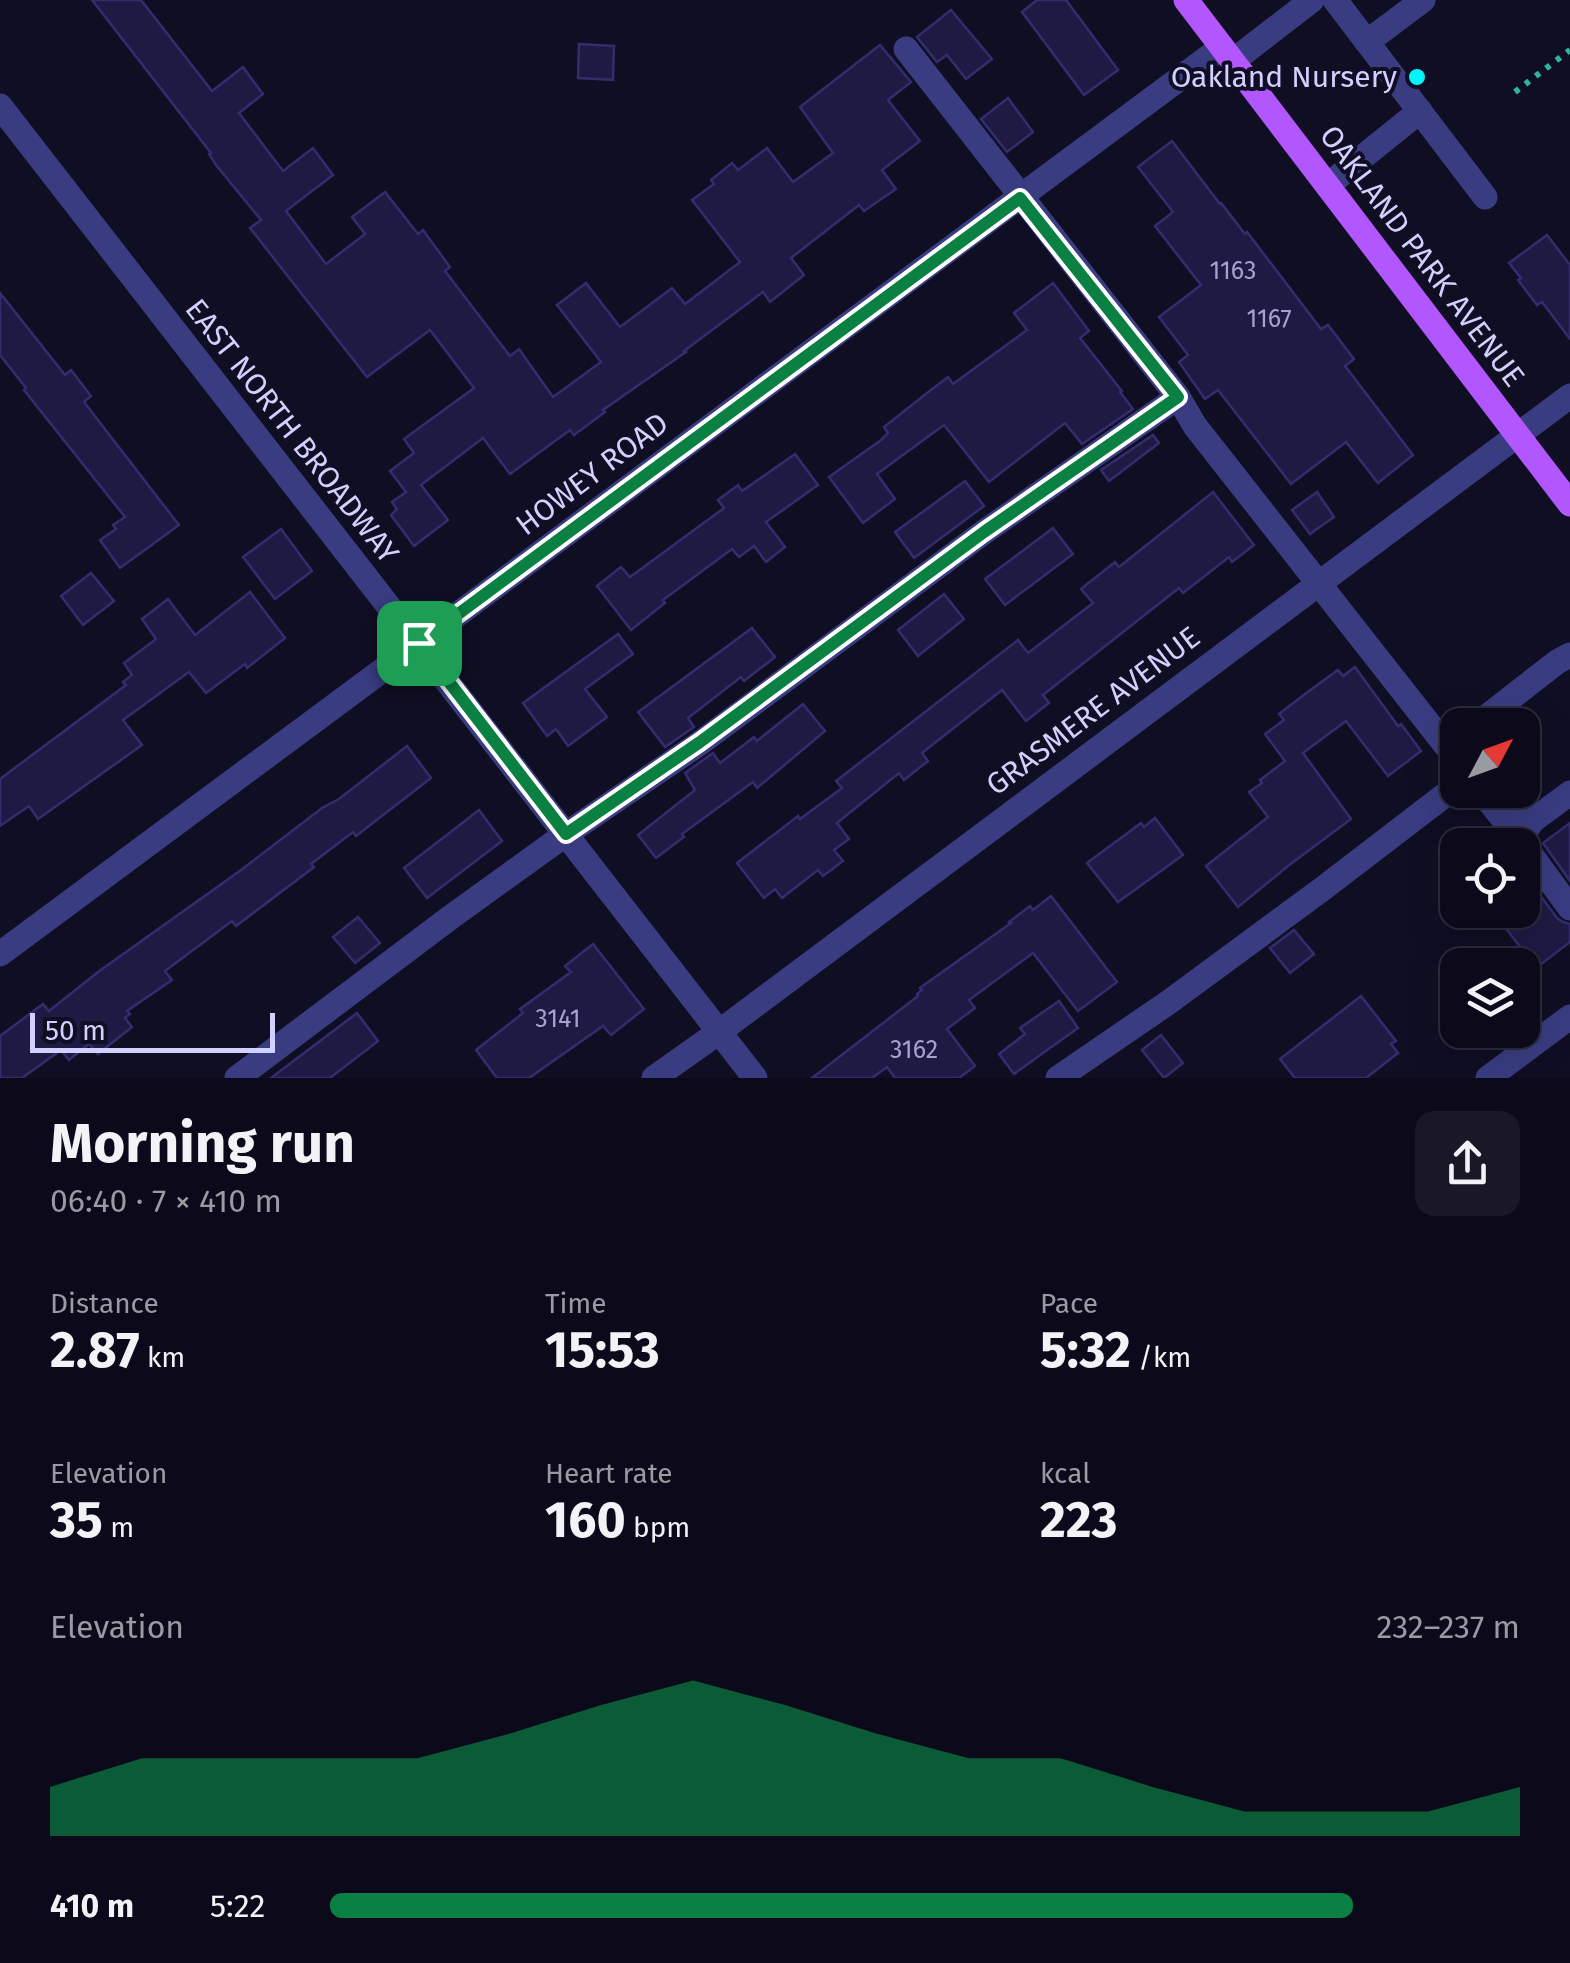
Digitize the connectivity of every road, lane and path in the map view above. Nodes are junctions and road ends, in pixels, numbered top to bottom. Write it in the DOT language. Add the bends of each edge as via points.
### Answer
graph roads {
  1 [pos="1186,0"];
  2 [pos="1312,0"];
  3 [pos="1335,0"];
  4 [pos="1422,0"];
  5 [pos="1368,42"];
  6 [pos="906,49"];
  7 [pos="1570,50"];
  8 [pos="1228,54"];
  9 [pos="1514,92"];
  10 [pos="0,106"];
  11 [pos="1420,112"];
  12 [pos="1328,185"];
  13 [pos="1484,197"];
  14 [pos="1020,198"];
  15 [pos="1570,396"];
  16 [pos="1178,397"];
  17 [pos="1517,435"];
  18 [pos="1570,504"];
  19 [pos="1317,584"];
  20 [pos="419,643"];
  21 [pos="1570,655"];
  22 [pos="1498,708"];
  23 [pos="1440,739"];
  24 [pos="1570,794"];
  25 [pos="1440,798"];
  26 [pos="1501,808"];
  27 [pos="1524,828"];
  28 [pos="1528,828"];
  29 [pos="566,834"];
  30 [pos="1540,855"];
  31 [pos="1570,908"];
  32 [pos="0,954"];
  33 [pos="1570,1017"];
  34 [pos="718,1032"];
  35 [pos="237,1078"];
  36 [pos="654,1078"];
  37 [pos="754,1078"];
  38 [pos="1058,1078"];
  39 [pos="1488,1078"];
  1 -- 8 [label="main road, OAKLAND PARK AVENUE"];
  2 -- 8 [label="street, HOWEY ROAD"];
  3 -- 5 [label="street"];
  4 -- 5 [label="street"];
  5 -- 11 [label="street"];
  6 -- 14 [label="street"];
  7 -- 9 [label="path"];
  8 -- 12 [label="main road, OAKLAND PARK AVENUE"];
  8 -- 14 [label="street, HOWEY ROAD"];
  10 -- 20 [label="street, EAST NORTH BROADWAY"];
  11 -- 12 [label="street"];
  11 -- 13 [label="street"];
  12 -- 17 [label="main road, OAKLAND PARK AVENUE"];
  14 -- 16 [label="street"];
  14 -- 20 [label="street, HOWEY ROAD"];
  15 -- 17 [label="street, GRASMERE AVENUE"];
  16 -- 19 [label="street"];
  16 -- 29 [label="street"];
  17 -- 18 [label="main road, OAKLAND PARK AVENUE"];
  17 -- 19 [label="street, GRASMERE AVENUE"];
  19 -- 23 [label="street"];
  19 -- 34 [label="street, GRASMERE AVENUE"];
  20 -- 29 [label="street, EAST NORTH BROADWAY"];
  20 -- 32 [label="street, HOWEY ROAD"];
  21 -- 22 [label="street"];
  24 -- 28 [label="street"];
  25 -- 38 [label="street"];
  26 -- 27 [label="street"];
  29 -- 34 [label="street, EAST NORTH BROADWAY"];
  29 -- 35 [label="street"];
  30 -- 31 [label="street"];
  33 -- 39 [label="street"];
  34 -- 36 [label="street, GRASMERE AVENUE"];
  34 -- 37 [label="street, EAST NORTH BROADWAY"];
}
